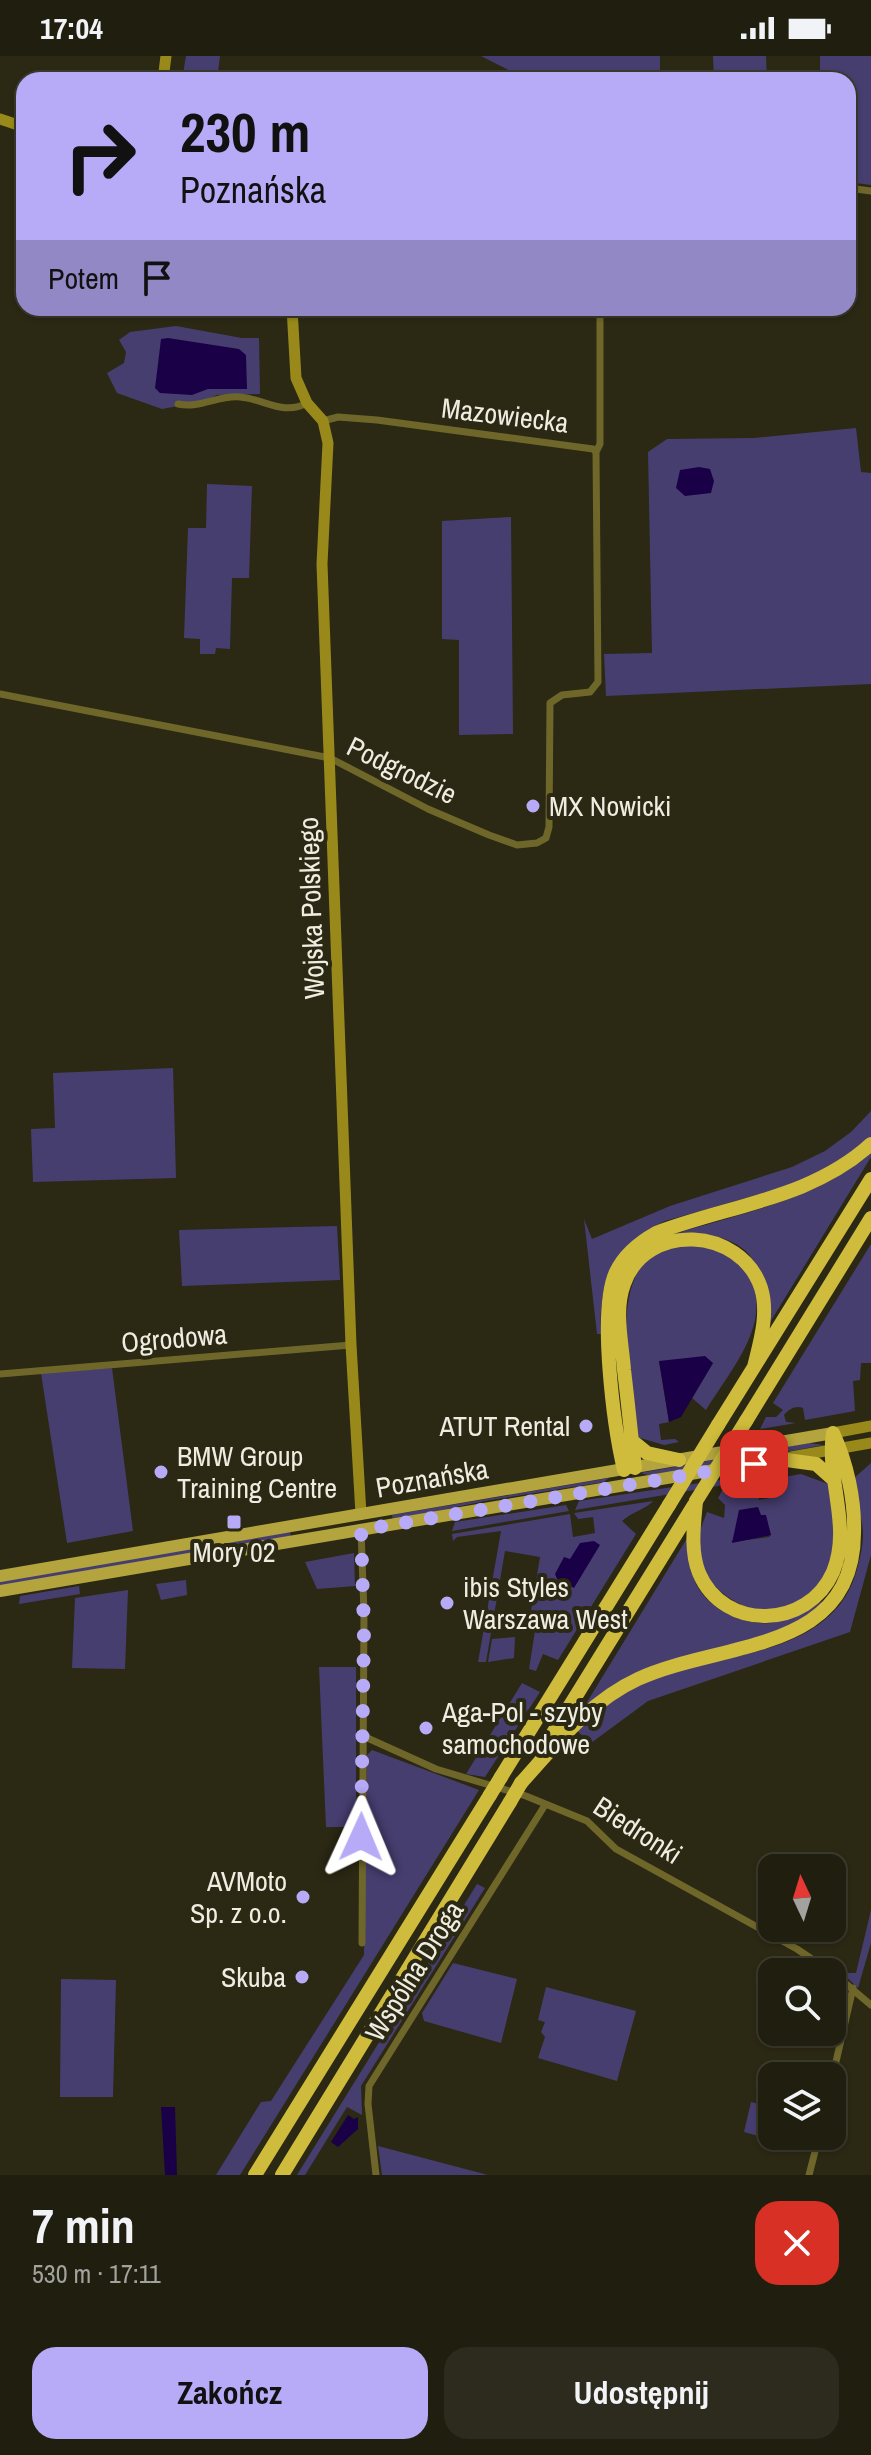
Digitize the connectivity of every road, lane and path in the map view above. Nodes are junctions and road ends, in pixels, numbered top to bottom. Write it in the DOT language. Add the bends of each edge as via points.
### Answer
graph roads {
  1 [pos="292,316"];
  2 [pos="600,316"];
  3 [pos="307,403"];
  4 [pos="178,404"];
  5 [pos="323,421"];
  6 [pos="596,452"];
  7 [pos="598,682"];
  8 [pos="0,694"];
  9 [pos="330,758"];
  10 [pos="871,1144"];
  11 [pos="871,1179"];
  12 [pos="871,1218"];
  13 [pos="351,1345"];
  14 [pos="754,1367"];
  15 [pos="0,1374"];
  16 [pos="871,1426"];
  17 [pos="833,1433"];
  18 [pos="631,1440"];
  19 [pos="871,1443"];
  20 [pos="836,1450"];
  21 [pos="779,1459"];
  22 [pos="679,1460"];
  23 [pos="629,1469"];
  24 [pos="834,1480"];
  25 [pos="632,1485"];
  26 [pos="696,1501"];
  27 [pos="361,1514"];
  28 [pos="361,1530"];
  29 [pos="0,1576"];
  30 [pos="0,1591"];
  31 [pos="363,1736"];
  32 [pos="521,1783"];
  33 [pos="545,1805"];
  34 [pos="362,1943"];
  35 [pos="809,1958"];
  36 [pos="846,1983"];
  37 [pos="853,1988"];
  38 [pos="871,2005"];
  39 [pos="836,2062"];
  40 [pos="815,2150"];
  41 [pos="255,2175"];
  42 [pos="282,2175"];
  43 [pos="376,2175"];
  44 [pos="809,2175"];
  1 -- 3 [label="street" via="296,378"];
  2 -- 6 [label="street"];
  3 -- 4 [label="street" via="283,408 241,397"];
  3 -- 5 [label="street"];
  5 -- 6 [label="street, Mazowiecka" via="377,420"];
  5 -- 9 [label="street, Wojska Polskiego" via="328,443 322,564"];
  6 -- 7 [label="street, Mazowiecka"];
  7 -- 9 [label="street, Podgrodzie" via="590,692 562,695 550,703 549,827 546,838 537,843 517,845 489,835"];
  8 -- 9 [label="street, Podgrodzie"];
  9 -- 13 [label="street, Wojska Polskiego"];
  10 -- 23 [label="highway" via="808,1185 656,1233 622,1262 611,1288 608,1329 618,1442"];
  11 -- 14 [label="highway"];
  12 -- 26 [label="highway, bridge"];
  13 -- 15 [label="street, Ogrodowa"];
  13 -- 27 [label="street, Wojska Polskiego"];
  14 -- 18 [label="highway" via="765,1309 756,1275 746,1262 720,1244 697,1239 652,1248 633,1268 620,1304"];
  14 -- 41 [label="highway, bridge"];
  16 -- 17 [label="street, Poznańska"];
  17 -- 20 [label="highway"];
  17 -- 22 [label="main road, Poznańska"];
  18 -- 22 [label="highway" via="647,1453"];
  18 -- 23 [label="highway"];
  19 -- 20 [label="street, Poznańska"];
  20 -- 21 [label="street, Poznańska"];
  20 -- 24 [label="highway"];
  20 -- 32 [label="highway" via="845,1462 854,1544 849,1571 832,1604 794,1632 662,1669 618,1690 573,1726"];
  21 -- 24 [label="highway" via="816,1464"];
  21 -- 25 [label="main road, Poznańska"];
  22 -- 23 [label="main road, Poznańska"];
  23 -- 25 [label="main road"];
  23 -- 27 [label="main road, Poznańska"];
  24 -- 26 [label="highway" via="841,1540 833,1572 811,1602 780,1616 741,1613 712,1594 695,1560"];
  25 -- 28 [label="main road, Poznańska"];
  26 -- 32 [label="highway"];
  27 -- 29 [label="main road, Poznańska"];
  28 -- 30 [label="main road, Poznańska"];
  28 -- 31 [label="street"];
  31 -- 33 [label="street, Biedronki" via="436,1769"];
  31 -- 34 [label="street"];
  32 -- 42 [label="highway, bridge"];
  33 -- 35 [label="street, Biedronki" via="587,1821 616,1849"];
  33 -- 43 [label="street, Wspólna Droga" via="369,2086"];
  36 -- 37 [label="street, Biedronki"];
  37 -- 38 [label="street, Biedronki"];
  37 -- 39 [label="street"];
  40 -- 44 [label="street"];
}
